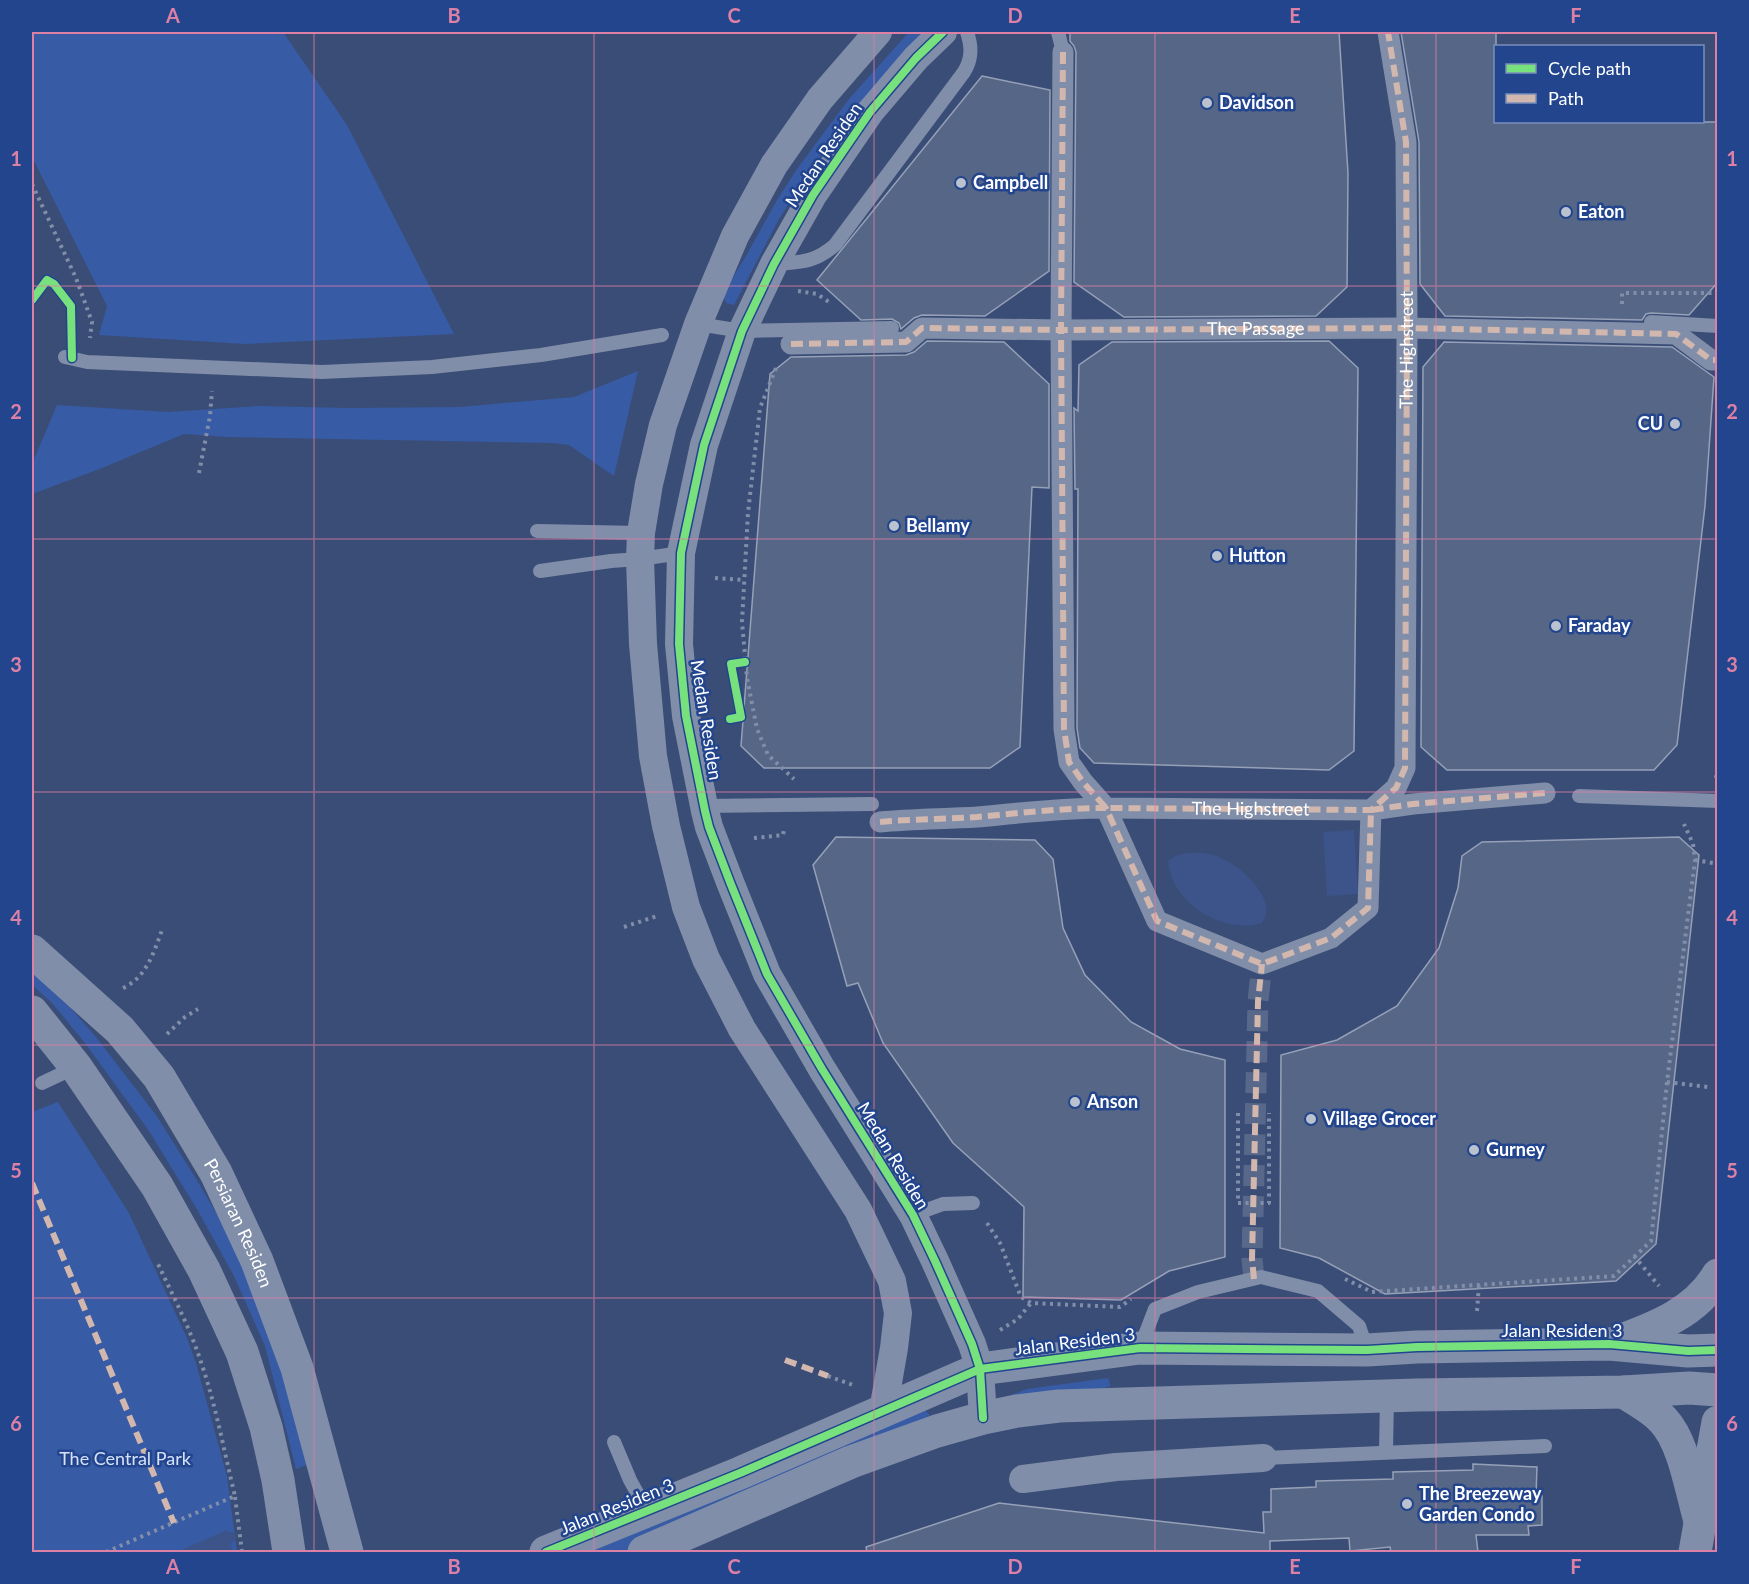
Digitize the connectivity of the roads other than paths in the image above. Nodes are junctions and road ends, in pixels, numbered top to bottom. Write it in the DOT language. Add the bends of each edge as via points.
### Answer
graph roads {
  1 [pos="878,32"];
  2 [pos="943,32"];
  3 [pos="967,32"];
  4 [pos="1388,32"];
  5 [pos="1060,42"];
  6 [pos="774,264"];
  7 [pos="1651,322"];
  8 [pos="698,324"];
  9 [pos="1718,326"];
  10 [pos="892,328"];
  11 [pos="1407,328"];
  12 [pos="1061,330"];
  13 [pos="742,331"];
  14 [pos="662,335"];
  15 [pos="791,344"];
  16 [pos="65,357"];
  17 [pos="1718,360"];
  18 [pos="537,531"];
  19 [pos="641,546"];
  20 [pos="681,553"];
  21 [pos="540,571"];
  22 [pos="1545,794"];
  23 [pos="1579,796"];
  24 [pos="1718,801"];
  25 [pos="705,806"];
  26 [pos="1106,808"];
  27 [pos="1371,810"];
  28 [pos="876,813"];
  29 [pos="32,951"];
  30 [pos="32,1012"];
  31 [pos="76,1067"];
  32 [pos="42,1083"];
  33 [pos="973,1203"];
  34 [pos="913,1215"];
  35 [pos="1718,1275"];
  36 [pos="1609,1344"];
  37 [pos="1140,1348"];
  38 [pos="1367,1350"];
  39 [pos="1718,1350"];
  40 [pos="980,1369"];
  41 [pos="1718,1390"];
  42 [pos="1624,1392"];
  43 [pos="1387,1396"];
  44 [pos="883,1411"];
  45 [pos="983,1418"];
  46 [pos="1718,1422"];
  47 [pos="614,1443"];
  48 [pos="1545,1446"];
  49 [pos="1386,1452"];
  50 [pos="1263,1458"];
  51 [pos="1023,1479"];
  52 [pos="648,1512"];
  53 [pos="1700,1521"];
  54 [pos="289,1552"];
  55 [pos="347,1552"];
  56 [pos="546,1552"];
  57 [pos="644,1552"];
  58 [pos="1695,1552"];
  1 -- 8 [label="street, Medan Residen" via="820,99 774,165 735,236"];
  2 -- 6 [label="street, Medan Residen" via="870,112 813,195"];
  3 -- 6 [label="lane" via="970,61 964,72 835,245 821,256 805,261"];
  4 -- 11 [label="street, The Highstreet" via="1406,142"];
  5 -- 12 [label="street"];
  6 -- 13 [label="street, Medan Residen"];
  7 -- 9 [label="lane"];
  8 -- 13 [label="lane"];
  8 -- 19 [label="street, Medan Residen" via="663,425 649,484"];
  10 -- 13 [label="lane"];
  11 -- 12 [label="street, The Passage"];
  11 -- 17 [label="street, The Passage" via="1676,334 1711,360"];
  11 -- 27 [label="street, The Highstreet" via="1405,768 1396,788"];
  12 -- 15 [label="street, The Passage" via="922,328 906,342"];
  12 -- 26 [label="street" via="1064,729 1069,762"];
  13 -- 20 [label="street, Medan Residen" via="704,445"];
  14 -- 16 [label="lane" via="542,355 432,367 322,372 87,362"];
  18 -- 19 [label="lane"];
  19 -- 20 [label="lane"];
  19 -- 21 [label="lane" via="611,561"];
  19 -- 44 [label="street, Medan Residen" via="643,644 653,756 686,907 706,960 742,1029 858,1209 892,1281 898,1313"];
  20 -- 25 [label="street, Medan Residen" via="679,644 686,716"];
  22 -- 27 [label="street"];
  23 -- 24 [label="lane"];
  25 -- 28 [label="lane"];
  25 -- 34 [label="street, Medan Residen" via="729,882 767,974"];
  26 -- 27 [label="street, The Highstreet"];
  26 -- 27 [label="street" via="1157,921 1262,964 1331,938 1368,908"];
  26 -- 28 [label="street, The Highstreet" via="933,818"];
  29 -- 55 [label="street, Persiaran Residen" via="120,1030 159,1077 216,1173 257,1261 297,1368"];
  30 -- 31 [label="street"];
  31 -- 32 [label="lane"];
  31 -- 54 [label="street" via="158,1186 204,1270 242,1352 266,1427"];
  33 -- 34 [label="lane" via="943,1204"];
  34 -- 40 [label="street, Medan Residen"];
  35 -- 36 [label="street" via="1692,1305 1669,1321"];
  36 -- 38 [label="street, Jalan Residen 3"];
  36 -- 39 [label="street, Jalan Residen 3"];
  37 -- 38 [label="street, Jalan Residen 3"];
  37 -- 38 [label="lane" via="1155,1310 1198,1292 1261,1277 1318,1291 1359,1326"];
  37 -- 40 [label="street, Jalan Residen 3"];
  40 -- 44 [label="street, Jalan Residen 3"];
  40 -- 45 [label="street, Medan Residen"];
  41 -- 42 [label="street"];
  42 -- 43 [label="street"];
  42 -- 53 [label="street" via="1656,1414 1678,1441"];
  43 -- 45 [label="street" via="1059,1406"];
  43 -- 49 [label="lane"];
  44 -- 52 [label="street, Jalan Residen 3"];
  45 -- 57 [label="street" via="851,1462"];
  46 -- 53 [label="street"];
  47 -- 52 [label="lane"];
  48 -- 49 [label="lane"];
  49 -- 50 [label="lane"];
  50 -- 51 [label="street" via="1116,1467"];
  52 -- 56 [label="street, Jalan Residen 3"];
  53 -- 58 [label="street"];
}
